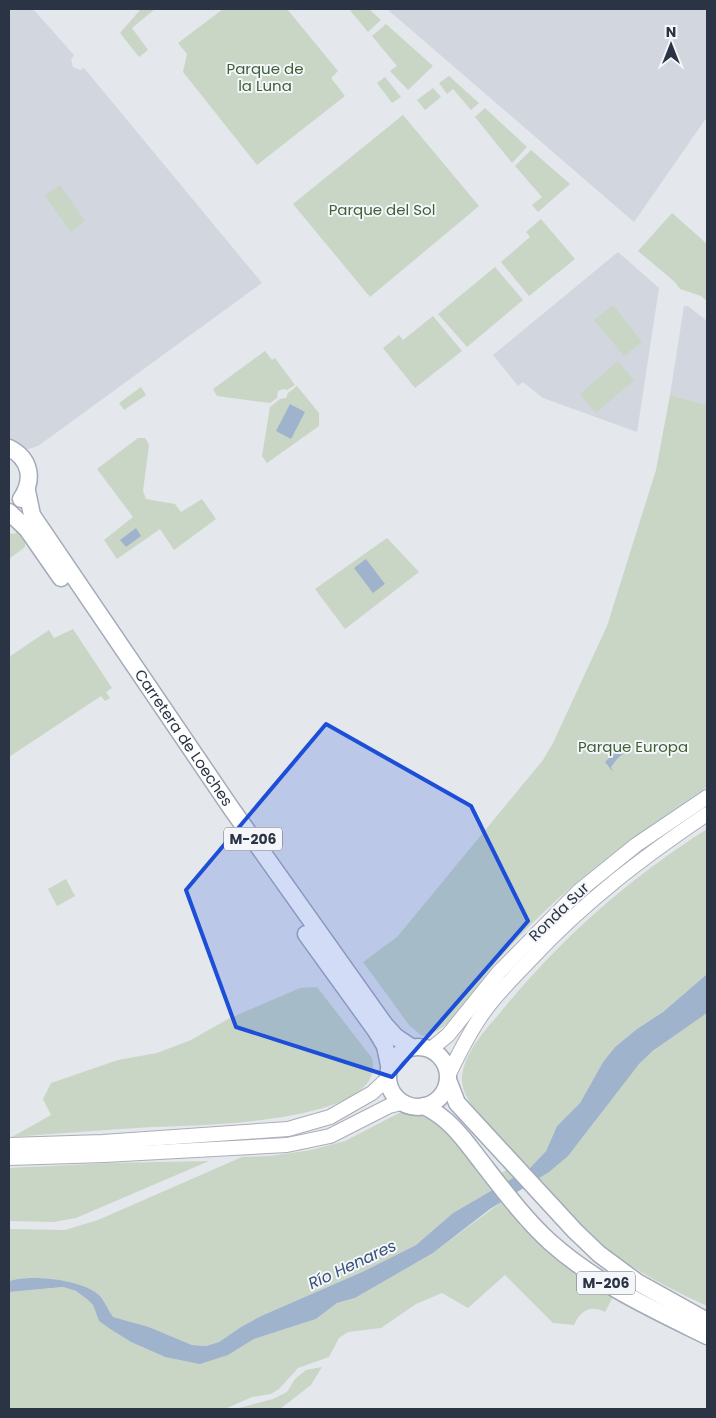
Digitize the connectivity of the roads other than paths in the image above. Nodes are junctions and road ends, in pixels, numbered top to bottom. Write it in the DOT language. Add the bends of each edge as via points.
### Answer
graph roads {
  1 [pos="9,448"];
  2 [pos="27,491"];
  3 [pos="9,507"];
  4 [pos="9,512"];
  5 [pos="707,797"];
  6 [pos="707,814"];
  7 [pos="411,1047"];
  8 [pos="430,1049"];
  9 [pos="388,1072"];
  10 [pos="448,1078"];
  11 [pos="402,1103"];
  12 [pos="424,1106"];
  13 [pos="9,1145"];
  14 [pos="9,1158"];
  15 [pos="636,1282"];
  16 [pos="707,1314"];
  17 [pos="707,1321"];
  18 [pos="707,1336"];
  1 -- 2 [label="main road, M-206" via="20,456 29,470"];
  2 -- 3 [label="main road" via="21,500"];
  2 -- 7 [label="main road, Carretera de Loeches / M-206" via="32,515 235,814 385,1024"];
  4 -- 9 [label="main road, Carretera de Loeches / M-206" via="27,529 231,827 376,1031 385,1046"];
  5 -- 8 [label="main road, Ronda Sur" via="636,845 579,891 499,972 448,1035"];
  6 -- 10 [label="main road, Ronda Sur" via="638,861 559,929 482,1014"];
  7 -- 8 [label="main road"];
  7 -- 9 [label="main road" via="398,1053"];
  8 -- 10 [label="main road, M-206" via="444,1062"];
  9 -- 11 [label="main road, M-206" via="392,1093"];
  9 -- 13 [label="main road" via="372,1093 330,1116 288,1129"];
  10 -- 12 [label="main road" via="437,1100"];
  10 -- 15 [label="main road, M-206" via="457,1103 496,1146 599,1254"];
  11 -- 12 [label="main road, M-206"];
  11 -- 14 [label="main road" via="389,1106 330,1136 287,1145"];
  12 -- 18 [label="main road, M-206" via="447,1120 461,1134 519,1209 550,1242 623,1295"];
  15 -- 16 [label="main road"];
  15 -- 17 [label="main road, M-206"];
}
